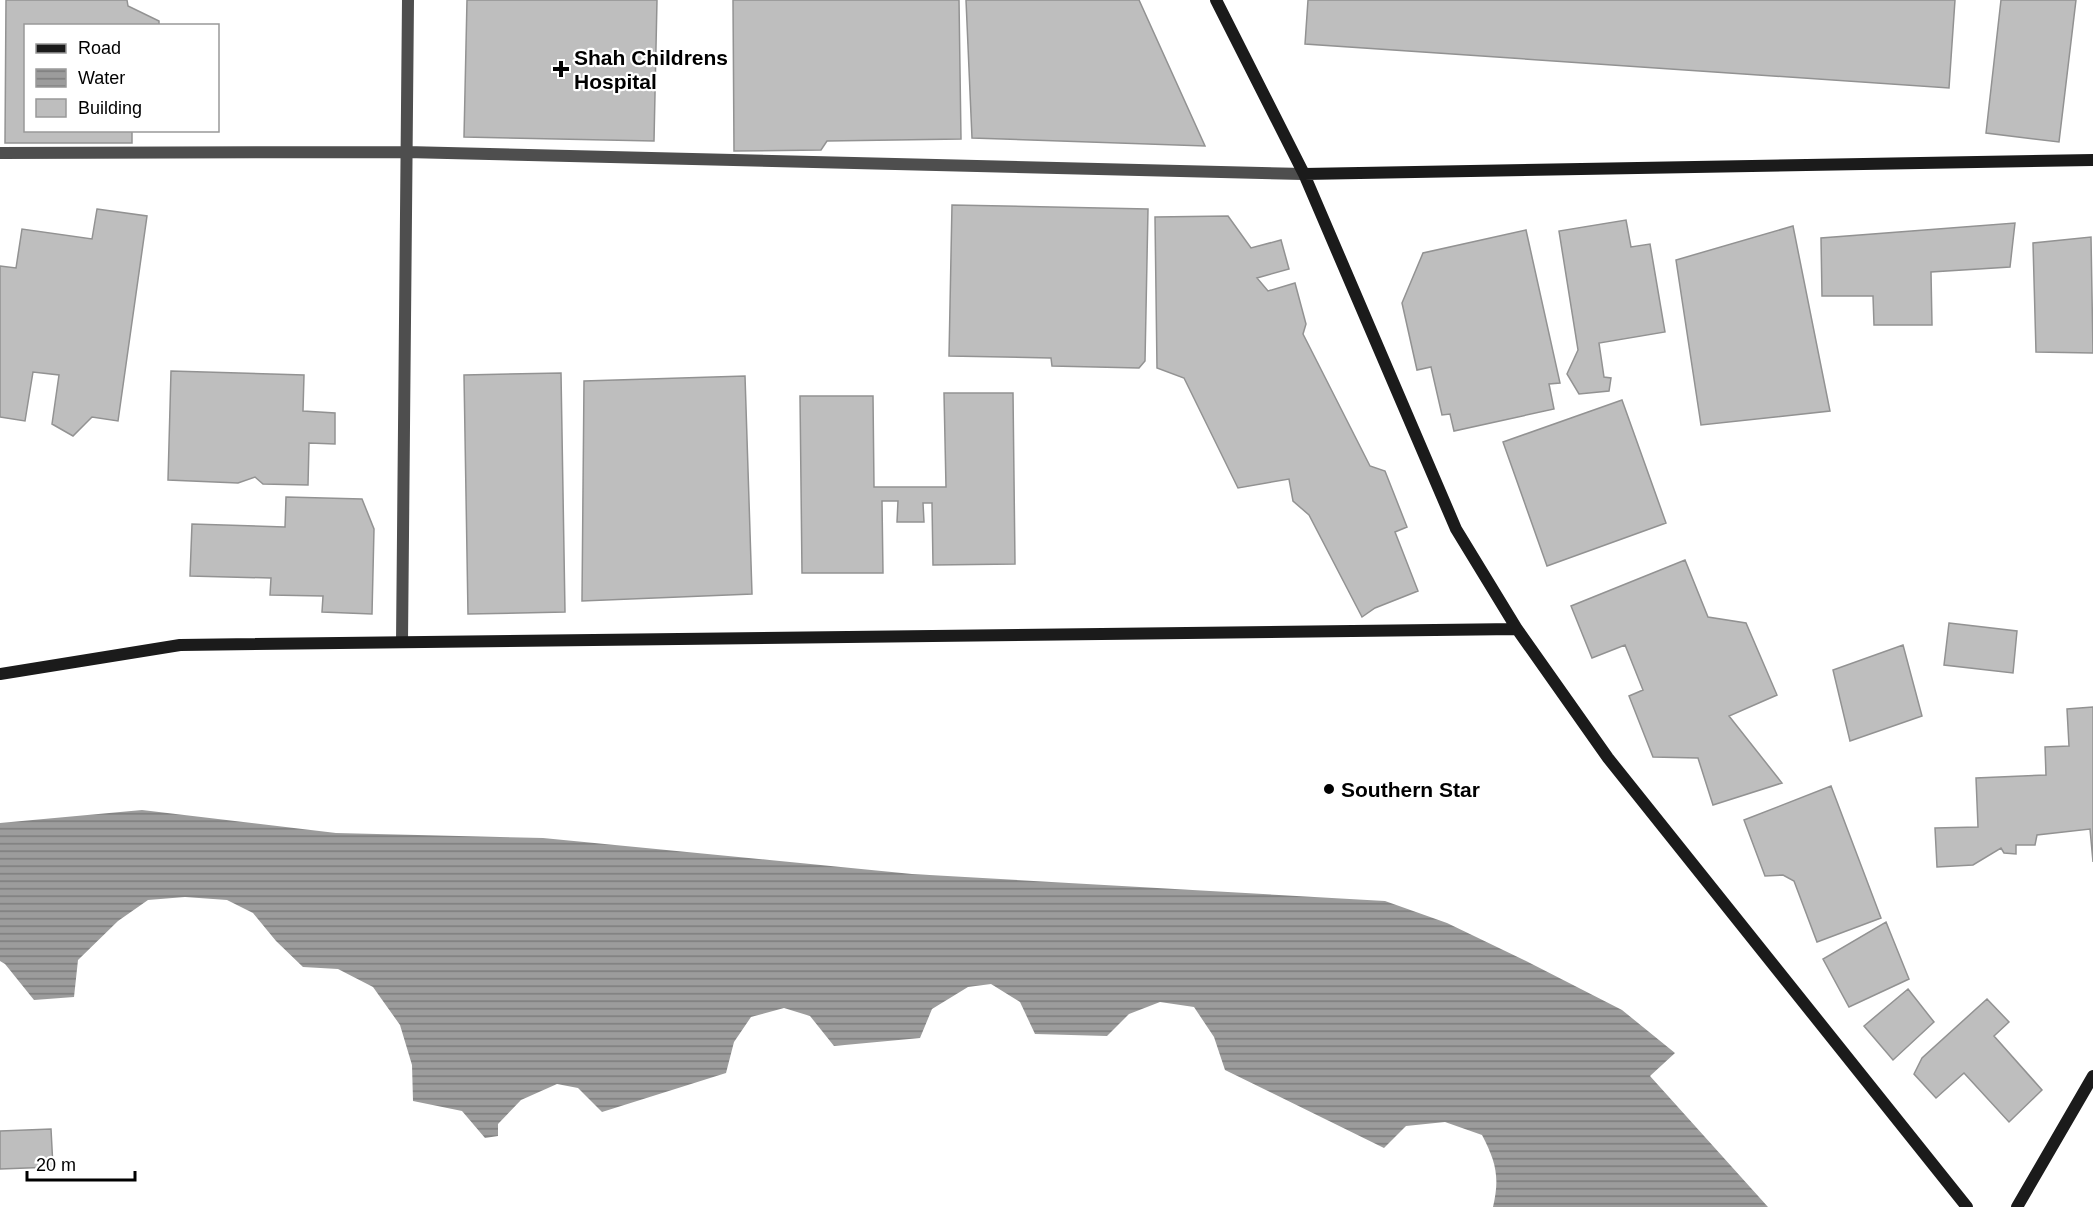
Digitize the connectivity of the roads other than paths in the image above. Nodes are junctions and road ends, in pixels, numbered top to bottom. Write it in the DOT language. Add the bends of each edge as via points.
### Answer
graph roads {
  1 [pos="408,0"];
  2 [pos="1216,0"];
  3 [pos="406,152"];
  4 [pos="0,153"];
  5 [pos="2093,160"];
  6 [pos="1304,174"];
  7 [pos="1517,629"];
  8 [pos="402,642"];
  9 [pos="0,674"];
  10 [pos="2093,1076"];
  11 [pos="1967,1207"];
  12 [pos="2017,1207"];
  1 -- 3 [label="street"];
  2 -- 6 [label="main road"];
  3 -- 4 [label="street"];
  3 -- 6 [label="street"];
  3 -- 8 [label="street"];
  5 -- 6 [label="main road"];
  6 -- 7 [label="main road" via="1456,529"];
  7 -- 8 [label="main road"];
  7 -- 11 [label="main road" via="1608,758"];
  8 -- 9 [label="main road" via="180,645"];
  10 -- 12 [label="main road"];
}
